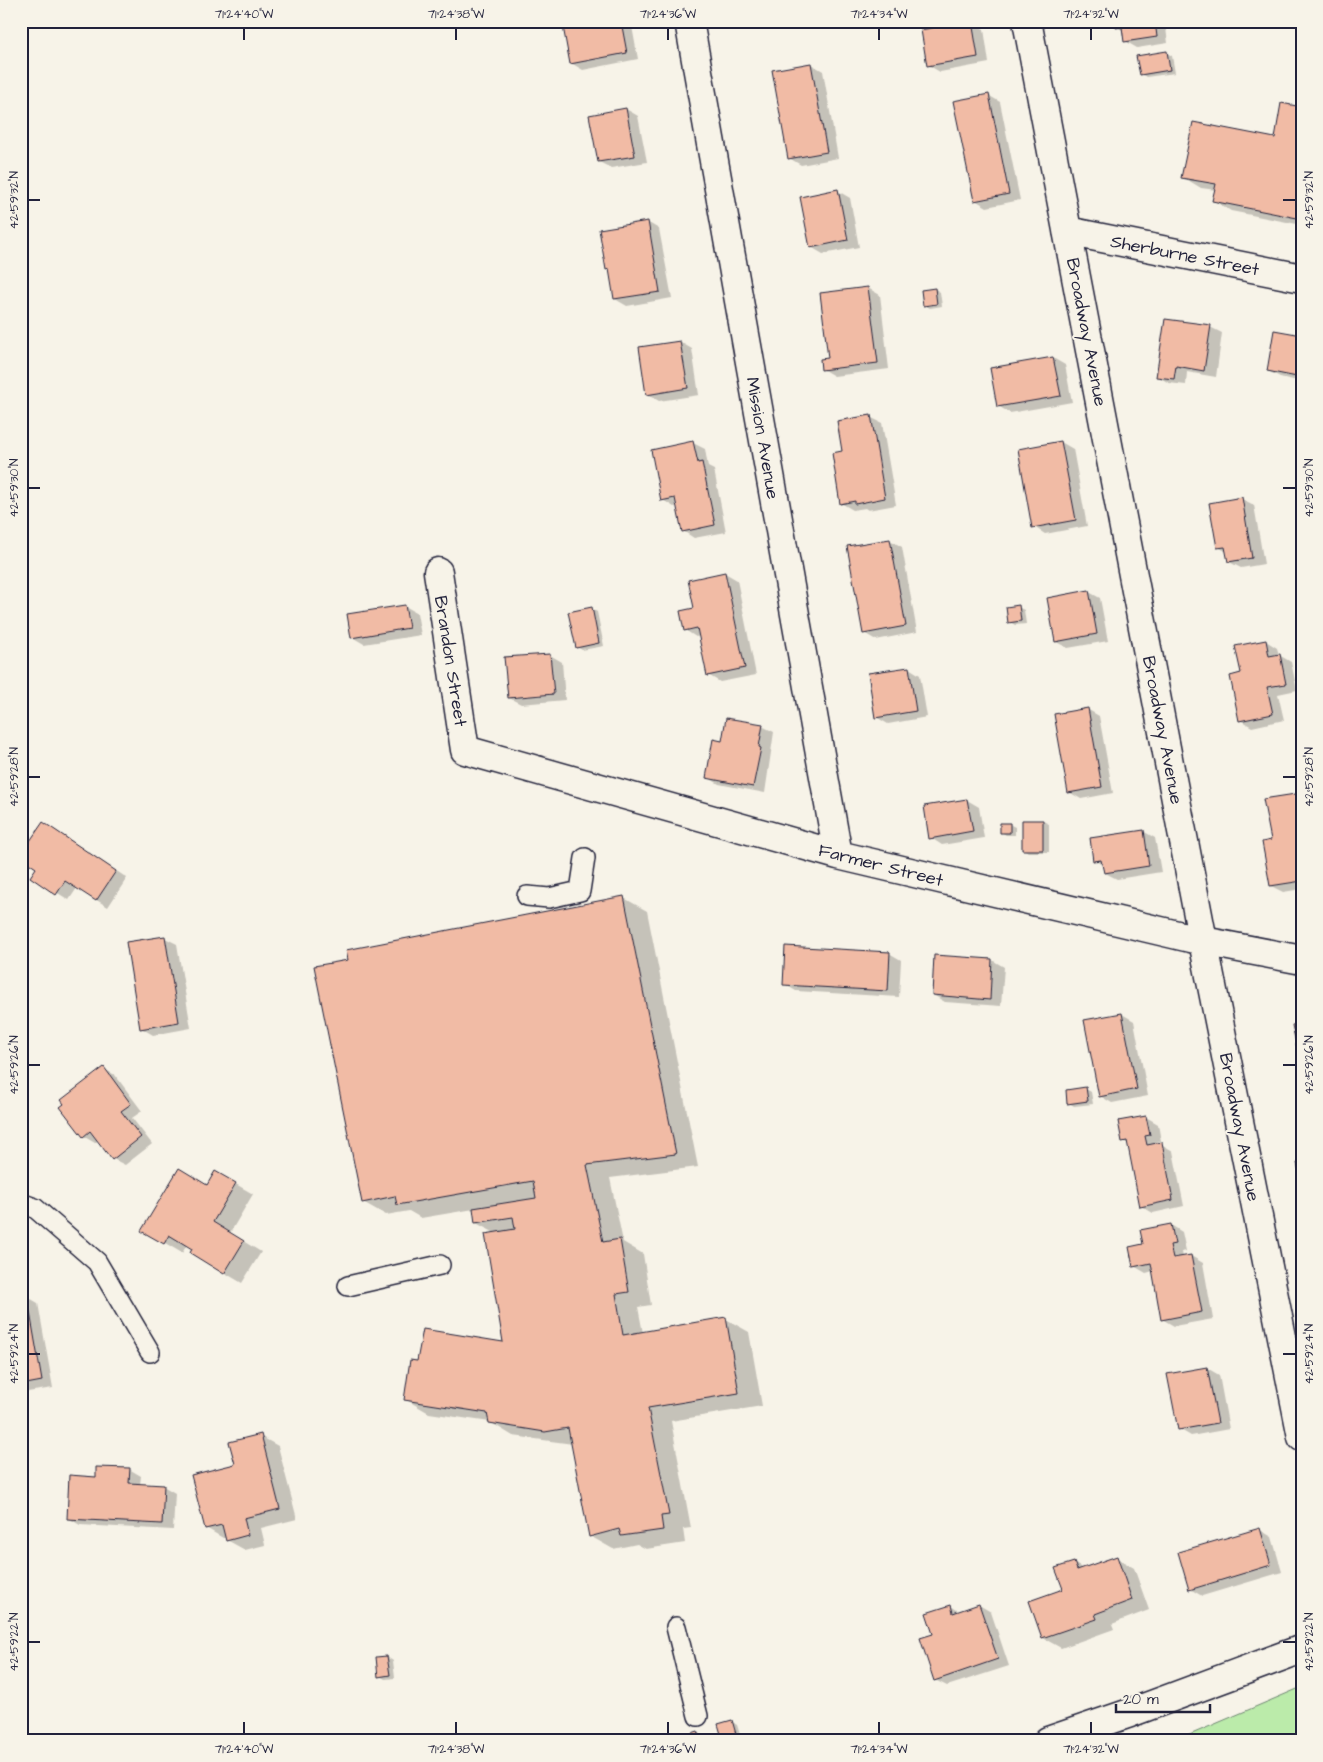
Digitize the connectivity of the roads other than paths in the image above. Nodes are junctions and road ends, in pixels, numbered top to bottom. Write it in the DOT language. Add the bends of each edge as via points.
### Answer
graph roads {
  1 [pos="689,21"];
  2 [pos="1027,21"];
  3 [pos="1068,231"];
  4 [pos="1302,278"];
  5 [pos="438,572"];
  6 [pos="465,750"];
  7 [pos="838,855"];
  8 [pos="585,858"];
  9 [pos="527,896"];
  10 [pos="1203,942"];
  11 [pos="1302,960"];
  12 [pos="21,1203"];
  13 [pos="440,1264"];
  14 [pos="348,1286"];
  15 [pos="150,1352"];
  16 [pos="1302,1438"];
  17 [pos="676,1626"];
  18 [pos="1302,1649"];
  19 [pos="698,1716"];
  20 [pos="1048,1741"];
  1 -- 7 [label="street, Mission Avenue"];
  2 -- 3 [label="street, Broadway Avenue"];
  3 -- 4 [label="street, Sherburne Street"];
  3 -- 10 [label="street, Broadway Avenue"];
  5 -- 6 [label="street, Brandon Street"];
  6 -- 7 [label="street, Farmer Street"];
  7 -- 10 [label="street, Farmer Street"];
  8 -- 9 [label="lane" via="580,890 548,898"];
  10 -- 11 [label="street, Farmer Street"];
  10 -- 16 [label="street, Broadway Avenue"];
  12 -- 15 [label="lane" via="35,1208 97,1262"];
  13 -- 14 [label="lane"];
  17 -- 19 [label="lane"];
  18 -- 20 [label="street"];
}
